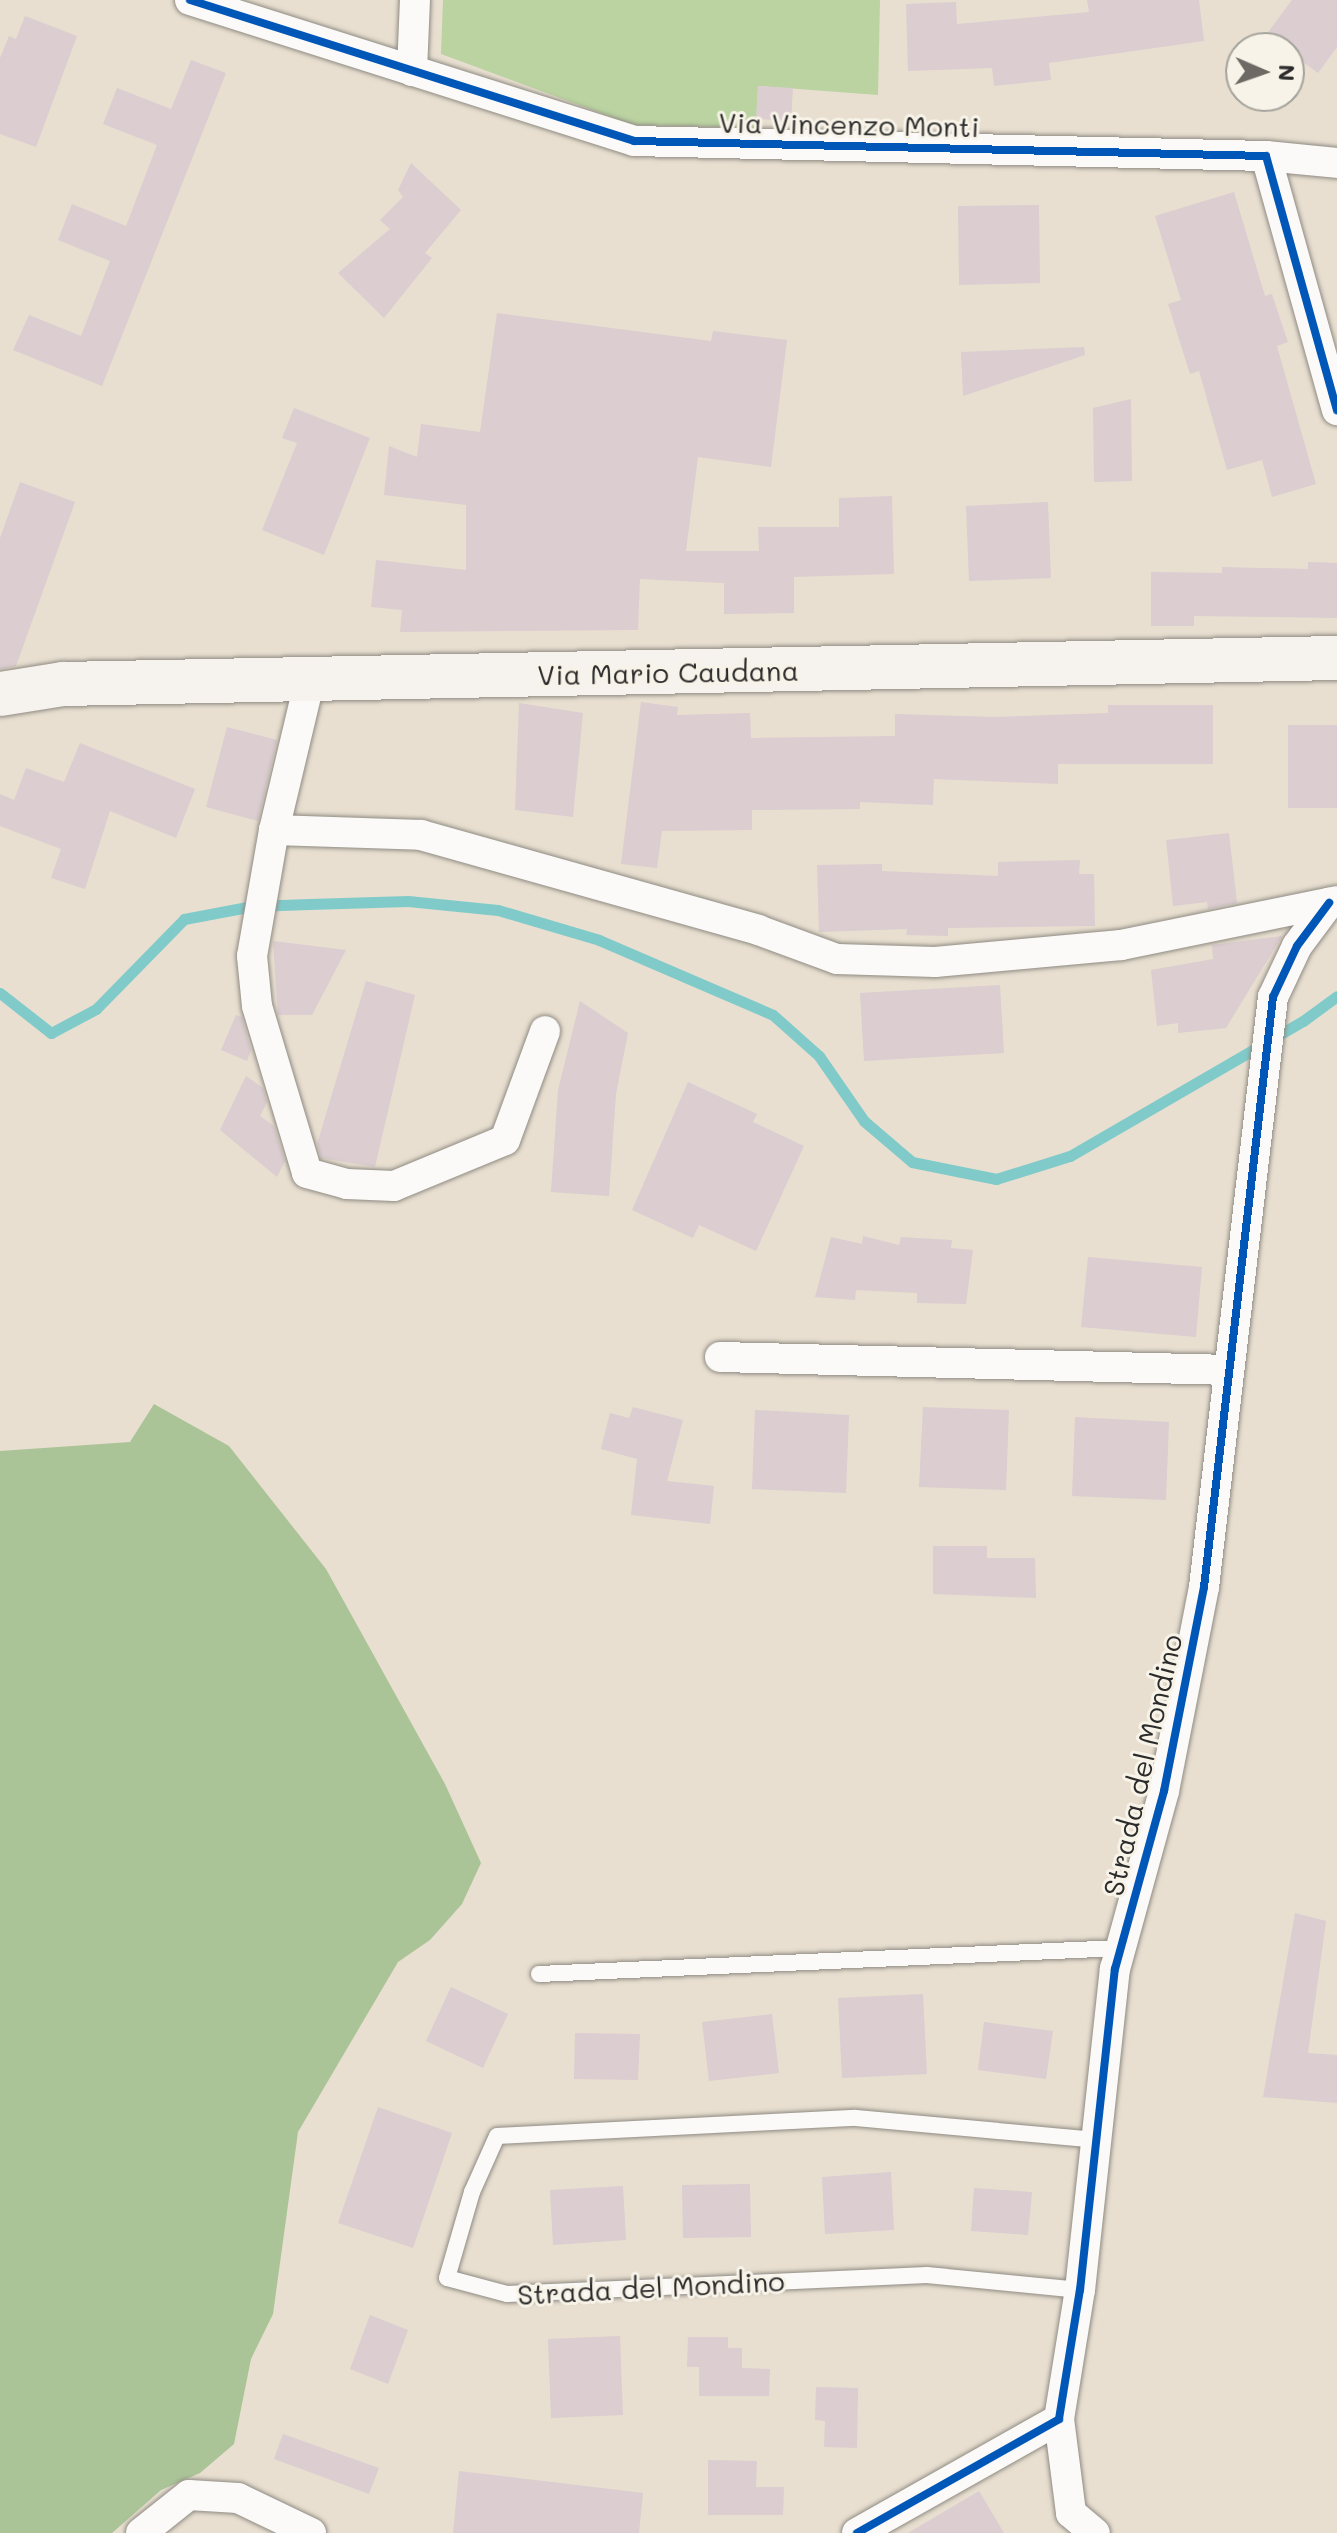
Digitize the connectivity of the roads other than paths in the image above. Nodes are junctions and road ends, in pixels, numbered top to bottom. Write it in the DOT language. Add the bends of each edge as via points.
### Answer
graph roads {
  1 [pos="190,0"];
  2 [pos="415,0"];
  3 [pos="412,71"];
  4 [pos="1266,156"];
  5 [pos="1337,163"];
  6 [pos="1337,410"];
  7 [pos="1337,658"];
  8 [pos="310,679"];
  9 [pos="0,694"];
  10 [pos="274,830"];
  11 [pos="1333,902"];
  12 [pos="545,1031"];
  13 [pos="720,1357"];
  14 [pos="1229,1370"];
  15 [pos="1121,1948"];
  16 [pos="539,1974"];
  17 [pos="1096,2140"];
  18 [pos="1080,2290"];
  19 [pos="1059,2419"];
  20 [pos="141,2533"];
  21 [pos="311,2533"];
  22 [pos="857,2533"];
  23 [pos="1095,2533"];
  1 -- 3 [label="street, Via Vincenzo Monti"];
  2 -- 3 [label="street"];
  3 -- 4 [label="street, Via Vincenzo Monti" via="634,141"];
  4 -- 5 [label="street, Via Vincenzo Monti"];
  4 -- 6 [label="street"];
  7 -- 8 [label="main road, Via Mario Caudana"];
  8 -- 9 [label="main road, Via Mario Caudana" via="63,684"];
  8 -- 10 [label="street"];
  10 -- 11 [label="street" via="421,835 758,930 837,959 935,962 1121,945"];
  10 -- 12 [label="street" via="252,956 257,1006 307,1173 347,1184 394,1186 505,1140"];
  11 -- 14 [label="street, Strada del Mondino" via="1297,946 1273,997 1269,1066"];
  13 -- 14 [label="street"];
  14 -- 15 [label="street, Strada del Mondino" via="1204,1587 1164,1791"];
  15 -- 16 [label="lane"];
  15 -- 17 [label="street, Strada del Mondino"];
  17 -- 18 [label="street, Strada del Mondino"];
  17 -- 18 [label="lane, Strada del Mondino" via="856,2118 497,2136 472,2192 447,2278 507,2294 927,2275"];
  18 -- 19 [label="street, Strada del Mondino"];
  19 -- 22 [label="street"];
  19 -- 23 [label="street, Strada del Mondino" via="1071,2513"];
  20 -- 21 [label="street" via="189,2495 238,2498"];
}
